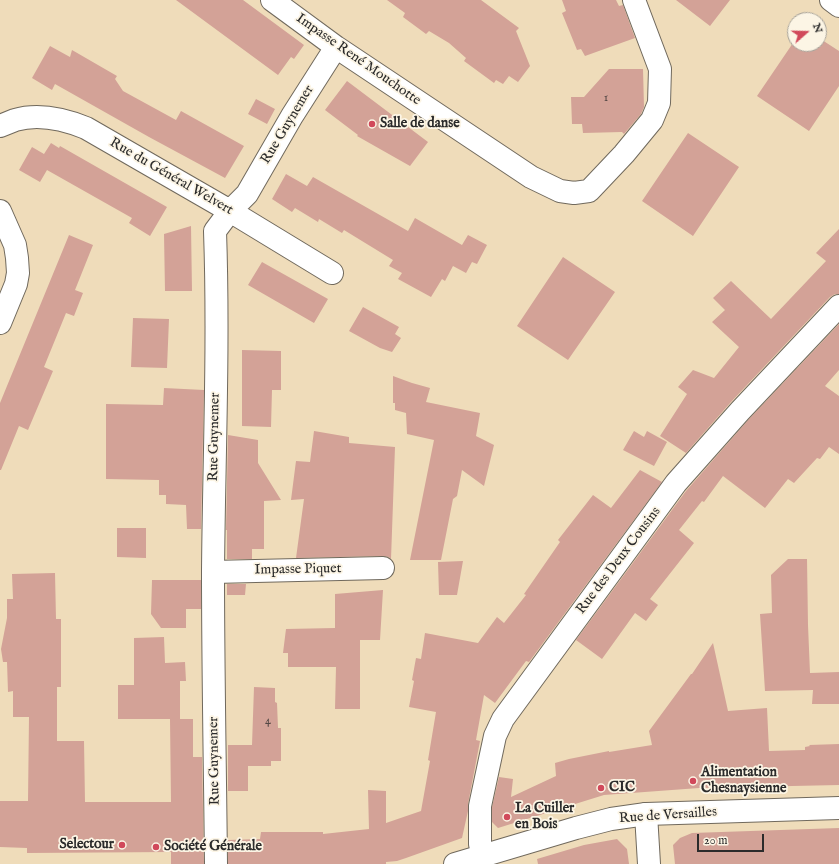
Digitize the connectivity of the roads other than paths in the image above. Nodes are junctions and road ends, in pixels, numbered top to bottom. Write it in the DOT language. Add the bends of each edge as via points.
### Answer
graph roads {
  1 [pos="272,0"];
  2 [pos="634,0"];
  3 [pos="831,0"];
  4 [pos="839,6"];
  5 [pos="336,48"];
  6 [pos="0,126"];
  7 [pos="0,211"];
  8 [pos="230,211"];
  9 [pos="332,273"];
  10 [pos="839,306"];
  11 [pos="0,323"];
  12 [pos="383,568"];
  13 [pos="213,572"];
  14 [pos="839,808"];
  15 [pos="646,814"];
  16 [pos="483,856"];
  17 [pos="216,864"];
  18 [pos="455,864"];
  19 [pos="649,864"];
  1 -- 5 [label="street, Impasse René Mouchotte"];
  2 -- 5 [label="street, Impasse René Mouchotte" via="660,69 659,103 652,120 589,191 574,193 560,190 531,177"];
  3 -- 4 [label="street"];
  5 -- 8 [label="street, Rue Guynemer" via="292,116 247,194"];
  6 -- 8 [label="street, Rue du Général Welvert" via="30,117 72,122"];
  7 -- 11 [label="street" via="15,245 18,273"];
  8 -- 9 [label="street, Rue du Général Welvert"];
  8 -- 13 [label="street, Rue Guynemer" via="215,231 217,280"];
  10 -- 16 [label="street, Rue des Deux Cousins" via="676,483 502,719 495,736 480,806 480,844"];
  12 -- 13 [label="street, Impasse Piquet"];
  13 -- 17 [label="street, Rue Guynemer"];
  14 -- 15 [label="street, Rue de Versailles"];
  15 -- 16 [label="street, Rue de Versailles" via="576,828"];
  15 -- 19 [label="street"];
  16 -- 18 [label="street, Rue de Versailles"];
}
